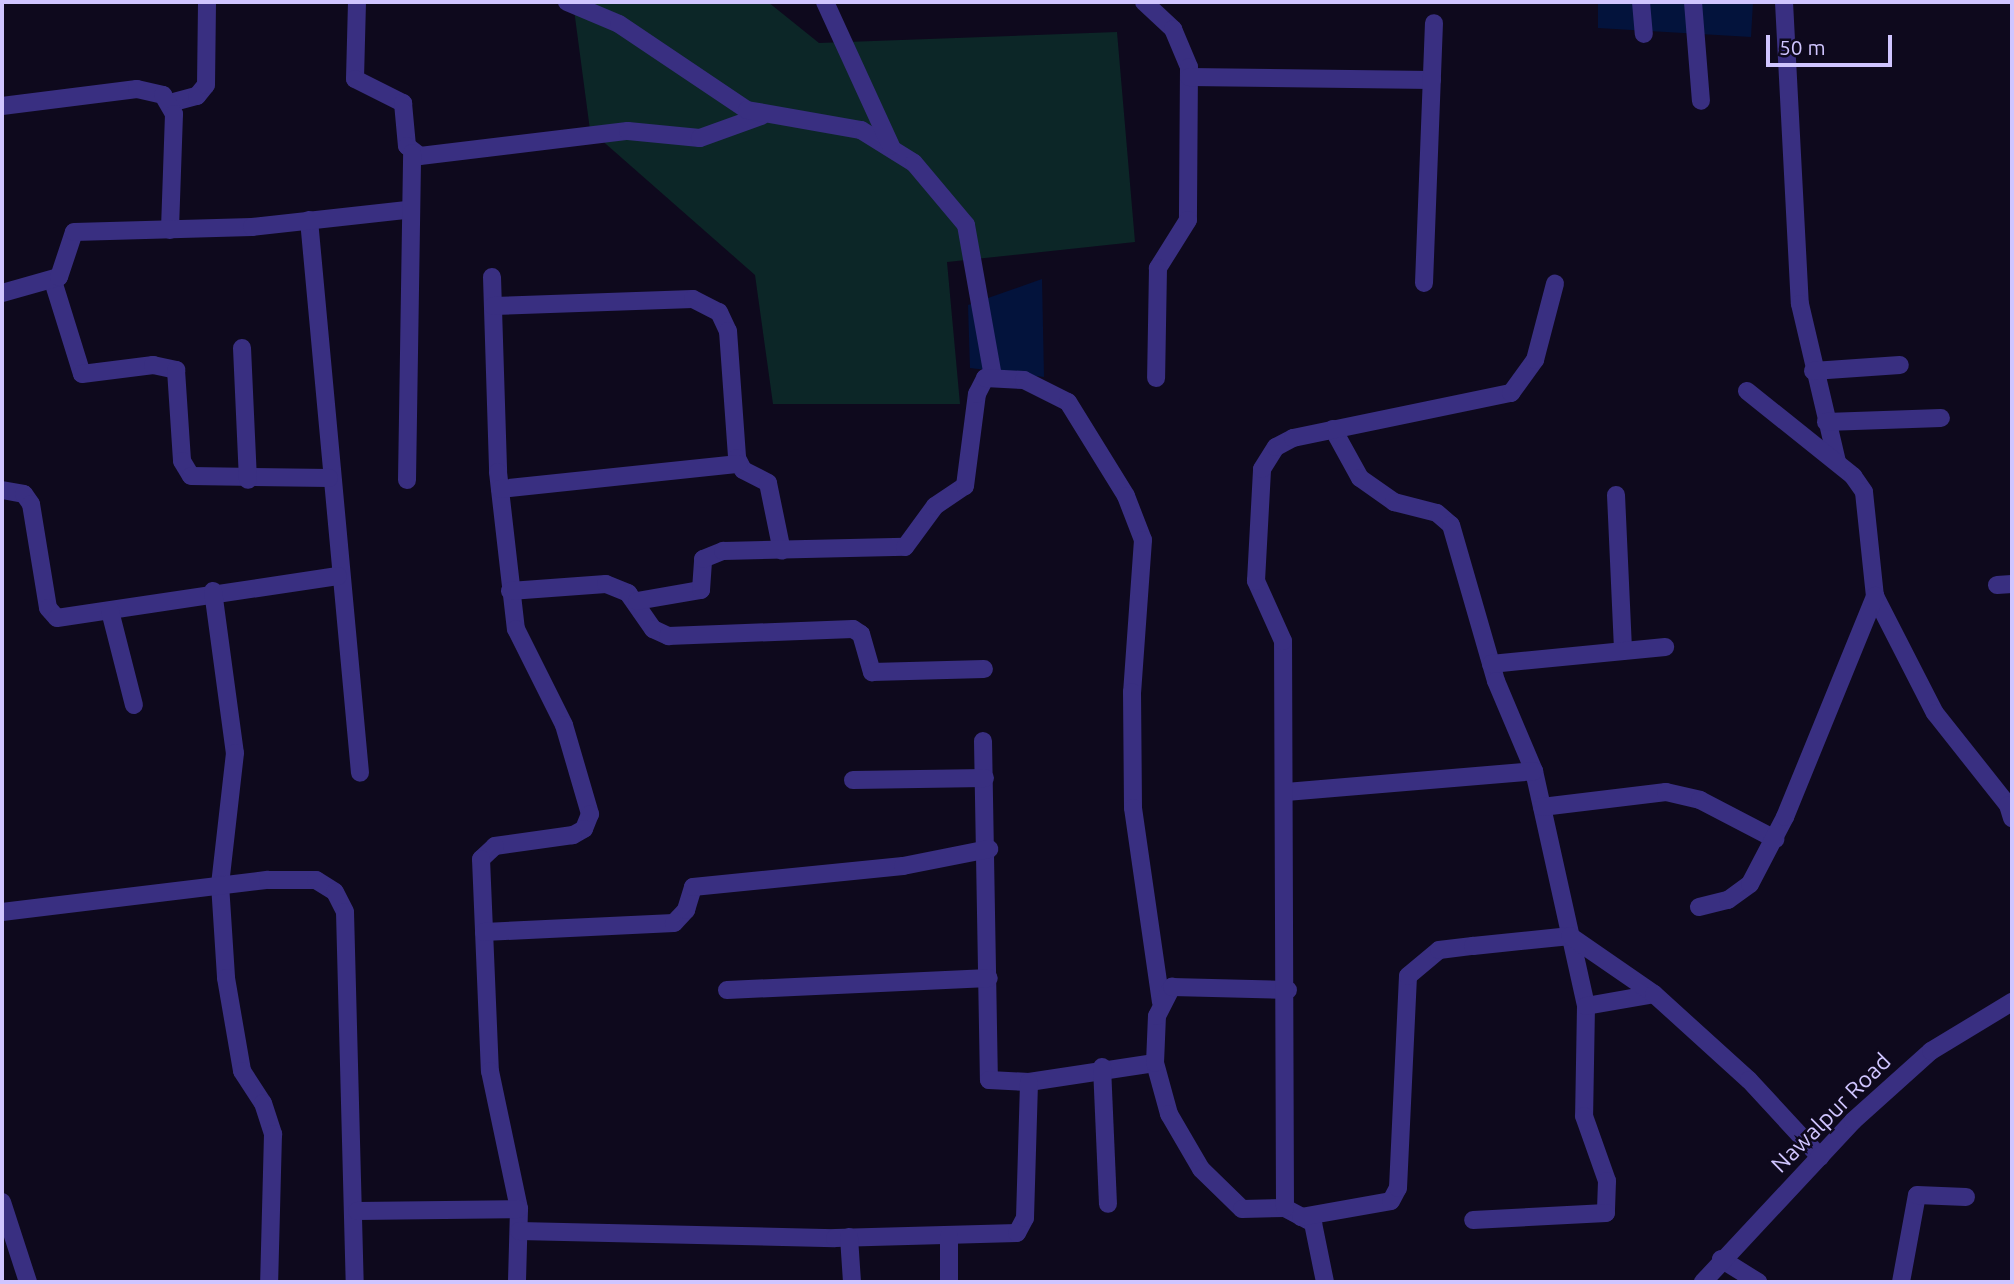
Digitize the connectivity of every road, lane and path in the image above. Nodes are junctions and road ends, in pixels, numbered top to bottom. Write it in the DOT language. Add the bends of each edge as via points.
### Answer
graph roads {
  1 [pos="207,2"];
  2 [pos="357,2"];
  3 [pos="567,2"];
  4 [pos="825,2"];
  5 [pos="1144,2"];
  6 [pos="1641,2"];
  7 [pos="1693,2"];
  8 [pos="1784,2"];
  9 [pos="1434,23"];
  10 [pos="1644,34"];
  11 [pos="1189,77"];
  12 [pos="1432,80"];
  13 [pos="1701,101"];
  14 [pos="170,103"];
  15 [pos="2,106"];
  16 [pos="761,116"];
  17 [pos="891,146"];
  18 [pos="412,153"];
  19 [pos="407,210"];
  20 [pos="309,220"];
  21 [pos="170,230"];
  22 [pos="492,276"];
  23 [pos="53,281"];
  24 [pos="1424,283"];
  25 [pos="1555,284"];
  26 [pos="2,293"];
  27 [pos="493,306"];
  28 [pos="242,348"];
  29 [pos="1900,365"];
  30 [pos="1813,371"];
  31 [pos="993,376"];
  32 [pos="1156,378"];
  33 [pos="1747,391"];
  34 [pos="1941,418"];
  35 [pos="1826,422"];
  36 [pos="1333,429"];
  37 [pos="1837,462"];
  38 [pos="739,464"];
  39 [pos="329,478"];
  40 [pos="248,480"];
  41 [pos="407,480"];
  42 [pos="500,489"];
  43 [pos="2,490"];
  44 [pos="1616,495"];
  45 [pos="782,551"];
  46 [pos="338,576"];
  47 [pos="213,591"];
  48 [pos="510,591"];
  49 [pos="1875,596"];
  50 [pos="637,601"];
  51 [pos="110,611"];
  52 [pos="1665,647"];
  53 [pos="1623,651"];
  54 [pos="1491,664"];
  55 [pos="984,669"];
  56 [pos="134,705"];
  57 [pos="983,741"];
  58 [pos="1534,771"];
  59 [pos="360,773"];
  60 [pos="985,778"];
  61 [pos="853,780"];
  62 [pos="1286,792"];
  63 [pos="1542,807"];
  64 [pos="2012,818"];
  65 [pos="1774,839"];
  66 [pos="989,849"];
  67 [pos="220,884"];
  68 [pos="1699,907"];
  69 [pos="2,912"];
  70 [pos="484,932"];
  71 [pos="1570,936"];
  72 [pos="989,978"];
  73 [pos="727,990"];
  74 [pos="1288,990"];
  75 [pos="1654,994"];
  76 [pos="1161,1002"];
  77 [pos="2012,1002"];
  78 [pos="1586,1006"];
  79 [pos="1155,1063"];
  80 [pos="1102,1067"];
  81 [pos="1029,1082"];
  82 [pos="1820,1157"];
  83 [pos="1966,1197"];
  84 [pos="2,1202"];
  85 [pos="1108,1204"];
  86 [pos="519,1209"];
  87 [pos="357,1211"];
  88 [pos="1293,1212"];
  89 [pos="1473,1220"];
  90 [pos="519,1231"];
  91 [pos="949,1236"];
  92 [pos="849,1237"];
  93 [pos="1721,1259"];
  94 [pos="28,1282"];
  95 [pos="269,1282"];
  96 [pos="355,1282"];
  97 [pos="517,1282"];
  98 [pos="852,1282"];
  99 [pos="949,1282"];
  100 [pos="1325,1282"];
  101 [pos="1703,1282"];
  102 [pos="1758,1282"];
  103 [pos="1902,1282"];
  1 -- 14 [label="street" via="206,85 197,96"];
  2 -- 18 [label="street" via="355,79 402,103"];
  3 -- 16 [label="street" via="619,24"];
  4 -- 17 [label="street"];
  5 -- 11 [label="street" via="1181,41"];
  6 -- 10 [label="street"];
  7 -- 13 [label="street"];
  8 -- 30 [label="street" via="1795,265"];
  9 -- 12 [label="street"];
  11 -- 12 [label="street"];
  11 -- 32 [label="street" via="1188,220 1158,268"];
  12 -- 24 [label="street"];
  14 -- 15 [label="street" via="163,94 137,89"];
  14 -- 21 [label="street"];
  16 -- 17 [label="street" via="861,131"];
  16 -- 18 [label="street" via="700,138 628,131"];
  17 -- 31 [label="street" via="966,225"];
  18 -- 19 [label="street"];
  19 -- 20 [label="street"];
  19 -- 41 [label="street"];
  20 -- 21 [label="street"];
  20 -- 39 [label="street"];
  21 -- 23 [label="street" via="74,232 66,241 64,271"];
  22 -- 27 [label="street"];
  23 -- 26 [label="street"];
  23 -- 40 [label="street" via="77,370 91,375 170,366 182,391 185,471 199,478"];
  25 -- 36 [label="street" via="1535,360 1511,393"];
  27 -- 38 [label="street" via="648,299 709,304 728,331"];
  27 -- 42 [label="street"];
  28 -- 40 [label="street"];
  29 -- 30 [label="street"];
  30 -- 35 [label="street"];
  31 -- 45 [label="street" via="981,382 977,394 965,486 935,506 905,547"];
  31 -- 76 [label="street" via="1024,380 1068,402 1140,530 1145,562 1132,692 1133,808"];
  33 -- 37 [label="street"];
  34 -- 35 [label="street"];
  35 -- 37 [label="street"];
  36 -- 54 [label="street" via="1360,478 1394,502 1437,513 1451,525"];
  36 -- 62 [label="street" via="1276,447 1262,469 1256,581 1263,608 1282,630"];
  37 -- 49 [label="street" via="1864,492"];
  38 -- 42 [label="street"];
  38 -- 45 [label="street" via="768,483"];
  39 -- 40 [label="street"];
  39 -- 46 [label="street"];
  42 -- 48 [label="street"];
  43 -- 51 [label="street" via="24,494 31,504 51,615 76,618"];
  44 -- 53 [label="street"];
  45 -- 50 [label="street" via="708,554 701,590"];
  46 -- 47 [label="street"];
  46 -- 59 [label="street"];
  47 -- 51 [label="street"];
  47 -- 67 [label="street" via="235,753"];
  48 -- 50 [label="street" via="606,584"];
  48 -- 70 [label="street" via="516,629 564,725 590,814 584,829 573,835 495,846 483,853"];
  49 -- 64 [label="street" via="1935,713 2008,805"];
  49 -- 65 [label="street"];
  50 -- 55 [label="street" via="653,629 668,636 853,629 861,634 872,672"];
  51 -- 56 [label="street"];
  52 -- 53 [label="street"];
  53 -- 54 [label="street"];
  54 -- 58 [label="street"];
  57 -- 60 [label="street"];
  58 -- 62 [label="street"];
  58 -- 63 [label="street"];
  60 -- 61 [label="street"];
  60 -- 66 [label="street"];
  62 -- 74 [label="street"];
  63 -- 65 [label="street" via="1666,792 1700,800"];
  63 -- 71 [label="street"];
  65 -- 68 [label="street" via="1743,892"];
  66 -- 70 [label="street" via="903,866 702,885 688,892 686,910 674,923"];
  66 -- 72 [label="street"];
  67 -- 69 [label="street"];
  67 -- 87 [label="street" via="316,880 335,892 345,912"];
  67 -- 95 [label="street" via="235,1040 242,1071 263,1104 273,1134"];
  70 -- 86 [label="street" via="490,1071"];
  71 -- 75 [label="street"];
  71 -- 78 [label="street"];
  71 -- 88 [label="street" via="1439,950 1420,960 1408,976 1405,998 1398,1188 1377,1208"];
  72 -- 73 [label="street"];
  72 -- 81 [label="street" via="989,1080"];
  74 -- 76 [label="street" via="1186,984 1172,987"];
  74 -- 88 [label="street"];
  75 -- 78 [label="street"];
  75 -- 82 [label="street" via="1749,1080"];
  76 -- 79 [label="street"];
  77 -- 82 [label="street, Nawalpur Road" via="1931,1051"];
  78 -- 89 [label="street" via="1584,1116 1610,1206 1585,1218"];
  79 -- 80 [label="street"];
  79 -- 88 [label="street" via="1169,1114 1217,1189 1242,1209"];
  80 -- 81 [label="street"];
  80 -- 85 [label="street"];
  81 -- 91 [label="street" via="1025,1218 1017,1233"];
  82 -- 93 [label="street, Nawalpur Road"];
  83 -- 103 [label="street" via="1917,1195"];
  84 -- 94 [label="street"];
  86 -- 87 [label="street"];
  86 -- 90 [label="street"];
  87 -- 96 [label="street"];
  88 -- 100 [label="street" via="1313,1223"];
  90 -- 92 [label="street"];
  90 -- 97 [label="street"];
  91 -- 92 [label="street"];
  91 -- 99 [label="street"];
  92 -- 98 [label="street"];
  93 -- 101 [label="street, Nawalpur Road"];
  93 -- 102 [label="street"];
}
